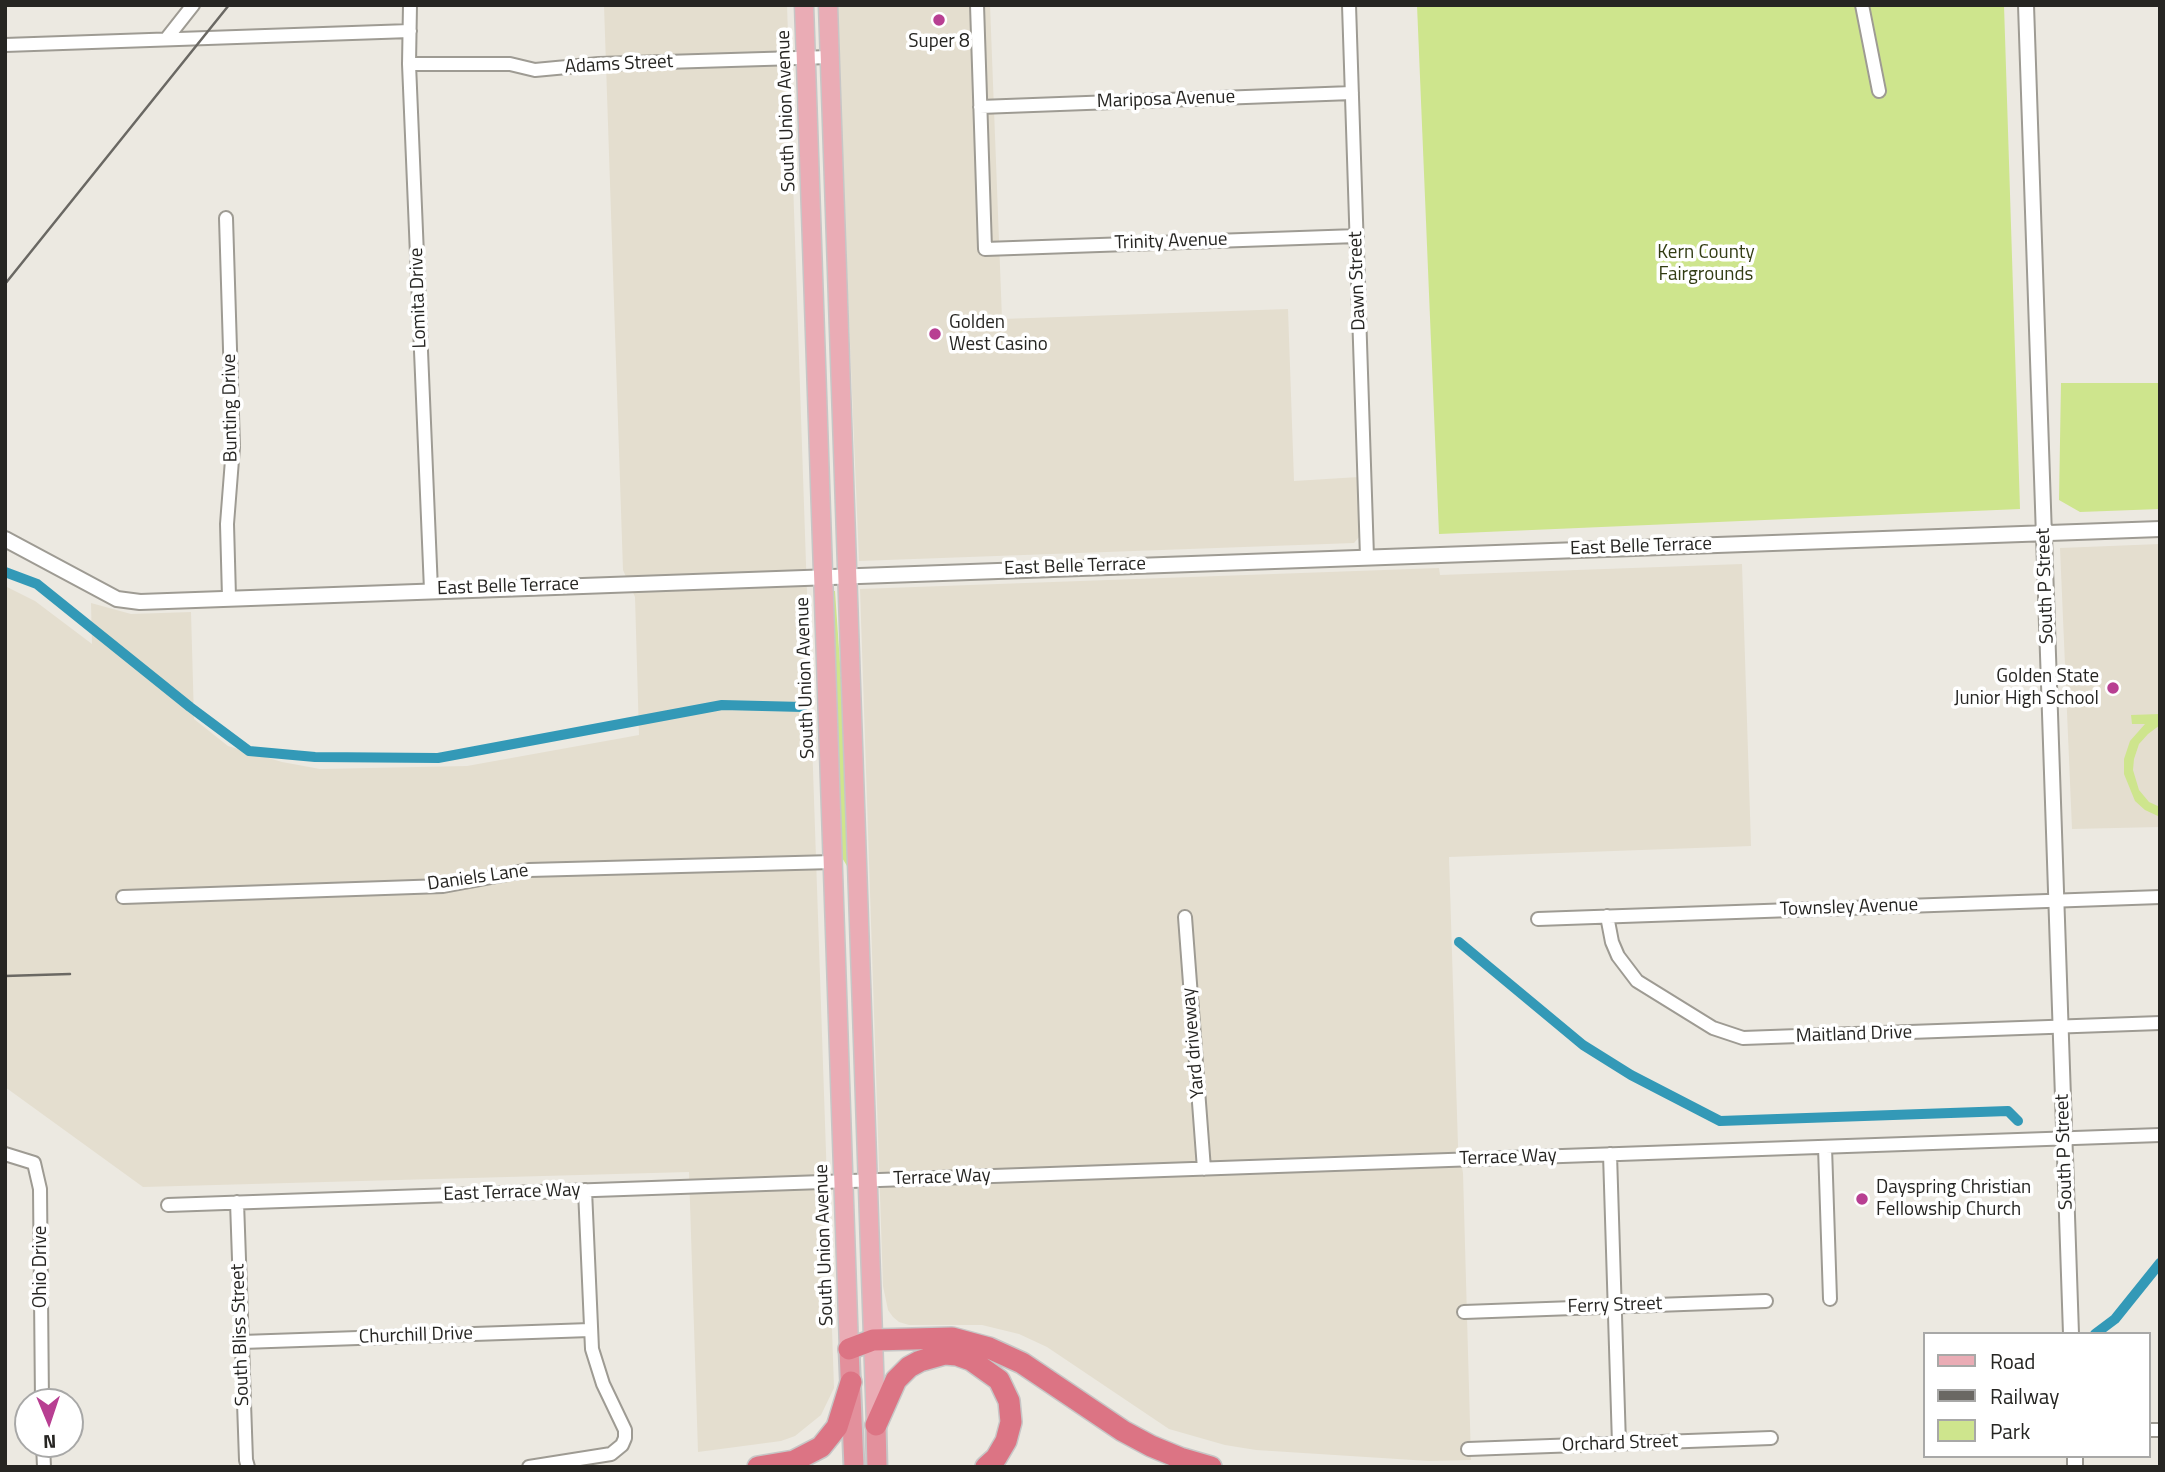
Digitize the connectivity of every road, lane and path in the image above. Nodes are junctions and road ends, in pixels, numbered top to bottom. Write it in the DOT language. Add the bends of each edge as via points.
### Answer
graph roads {
  1 [pos="192,5"];
  2 [pos="410,5"];
  3 [pos="804,5"];
  4 [pos="828,5"];
  5 [pos="977,5"];
  6 [pos="1349,5"];
  7 [pos="1862,5"];
  8 [pos="2026,5"];
  9 [pos="410,32"];
  10 [pos="167,38"];
  11 [pos="5,45"];
  12 [pos="830,57"];
  13 [pos="806,58"];
  14 [pos="409,64"];
  15 [pos="1879,91"];
  16 [pos="1352,93"];
  17 [pos="981,107"];
  18 [pos="226,218"];
  19 [pos="1357,236"];
  20 [pos="2160,528"];
  21 [pos="2044,533"];
  22 [pos="5,539"];
  23 [pos="1367,557"];
  24 [pos="847,575"];
  25 [pos="823,576"];
  26 [pos="431,590"];
  27 [pos="229,597"];
  28 [pos="832,862"];
  29 [pos="123,897"];
  30 [pos="2160,897"];
  31 [pos="2056,900"];
  32 [pos="1607,916"];
  33 [pos="1185,917"];
  34 [pos="1538,919"];
  35 [pos="861,979"];
  36 [pos="2160,1023"];
  37 [pos="2060,1028"];
  38 [pos="2160,1135"];
  39 [pos="2064,1138"];
  40 [pos="1825,1146"];
  41 [pos="5,1154"];
  42 [pos="1610,1154"];
  43 [pos="1205,1168"];
  44 [pos="856,1181"];
  45 [pos="585,1191"];
  46 [pos="237,1202"];
  47 [pos="168,1205"];
  48 [pos="1830,1299"];
  49 [pos="1766,1301"];
  50 [pos="1615,1306"];
  51 [pos="1464,1312"];
  52 [pos="590,1330"];
  53 [pos="2071,1332"];
  54 [pos="873,1340"];
  55 [pos="242,1342"];
  56 [pos="849,1349"];
  57 [pos="851,1381"];
  58 [pos="42,1388"];
  59 [pos="876,1425"];
  60 [pos="1771,1438"];
  61 [pos="1619,1444"];
  62 [pos="1468,1449"];
  63 [pos="248,1467"];
  64 [pos="529,1467"];
  65 [pos="758,1467"];
  66 [pos="854,1467"];
  67 [pos="877,1467"];
  68 [pos="986,1467"];
  69 [pos="1211,1467"];
  1 -- 10 [label="street"];
  2 -- 9 [label="street, Lomita Drive"];
  3 -- 13 [label="main road, South Union Avenue"];
  4 -- 12 [label="main road, South Union Avenue"];
  5 -- 17 [label="street"];
  6 -- 16 [label="street, Dawn Street"];
  7 -- 15 [label="street"];
  8 -- 21 [label="street, South P Street"];
  9 -- 10 [label="street"];
  9 -- 14 [label="street, Lomita Drive"];
  10 -- 11 [label="street"];
  12 -- 13 [label="street, Adams Street"];
  12 -- 24 [label="main road, South Union Avenue"];
  13 -- 14 [label="street, Adams Street" via="535,70 510,64"];
  13 -- 25 [label="main road, South Union Avenue"];
  14 -- 26 [label="street, Lomita Drive"];
  16 -- 17 [label="street, Mariposa Avenue"];
  16 -- 19 [label="street, Dawn Street"];
  17 -- 19 [label="street, Trinity Avenue" via="985,249"];
  18 -- 27 [label="street, Bunting Drive" via="233,447 227,524"];
  19 -- 23 [label="street, Dawn Street"];
  20 -- 21 [label="street, East Belle Terrace"];
  21 -- 23 [label="street, East Belle Terrace"];
  21 -- 31 [label="street, South P Street"];
  22 -- 27 [label="street, East Belle Terrace" via="117,599"];
  23 -- 24 [label="street, East Belle Terrace"];
  24 -- 25 [label="street, East Belle Terrace"];
  24 -- 35 [label="main road, South Union Avenue"];
  25 -- 26 [label="street, East Belle Terrace"];
  25 -- 28 [label="main road, South Union Avenue"];
  26 -- 27 [label="street, East Belle Terrace"];
  28 -- 29 [label="street, Daniels Lane" via="529,870 443,886"];
  28 -- 35 [label="main road" via="844,875 849,952"];
  28 -- 44 [label="main road, South Union Avenue"];
  30 -- 31 [label="street, Townsley Avenue"];
  31 -- 32 [label="street, Townsley Avenue"];
  31 -- 37 [label="street, South P Street"];
  32 -- 34 [label="street, Townsley Avenue"];
  32 -- 37 [label="street, Maitland Drive" via="1618,956 1637,981 1727,1034 1760,1038"];
  33 -- 43 [label="street, Yard driveway"];
  35 -- 44 [label="main road, South Union Avenue"];
  36 -- 37 [label="street, Maitland Drive"];
  37 -- 39 [label="street, South P Street"];
  38 -- 39 [label="street, Terrace Way"];
  39 -- 40 [label="street, Terrace Way"];
  39 -- 53 [label="street, South P Street"];
  40 -- 42 [label="street, Terrace Way"];
  40 -- 48 [label="street"];
  41 -- 58 [label="street, Ohio Drive" via="34,1163 40,1189"];
  42 -- 43 [label="street, Terrace Way"];
  42 -- 50 [label="street"];
  43 -- 44 [label="street, Terrace Way"];
  44 -- 45 [label="street, East Terrace Way"];
  44 -- 54 [label="main road, South Union Avenue"];
  44 -- 56 [label="main road, South Union Avenue"];
  45 -- 46 [label="street, East Terrace Way"];
  45 -- 52 [label="street"];
  46 -- 47 [label="street, East Terrace Way"];
  46 -- 55 [label="street, South Bliss Street"];
  49 -- 50 [label="street, Ferry Street"];
  50 -- 51 [label="street, Ferry Street"];
  50 -- 61 [label="street"];
  52 -- 55 [label="street, Churchill Drive"];
  52 -- 64 [label="street" via="596,1366 625,1430 622,1446 611,1454"];
  54 -- 56 [label="highway"];
  54 -- 59 [label="main road, South Union Avenue"];
  54 -- 69 [label="highway" via="952,1338 989,1348 1022,1363 1123,1431"];
  55 -- 63 [label="street, South Bliss Street"];
  56 -- 57 [label="highway"];
  57 -- 65 [label="highway" via="837,1427 821,1447 793,1461"];
  57 -- 66 [label="highway"];
  59 -- 67 [label="highway"];
  59 -- 68 [label="highway" via="896,1380 909,1367 945,1354 971,1360 999,1380 1009,1401 1006,1441"];
  60 -- 61 [label="street, Orchard Street"];
  61 -- 62 [label="street, Orchard Street"];
}
